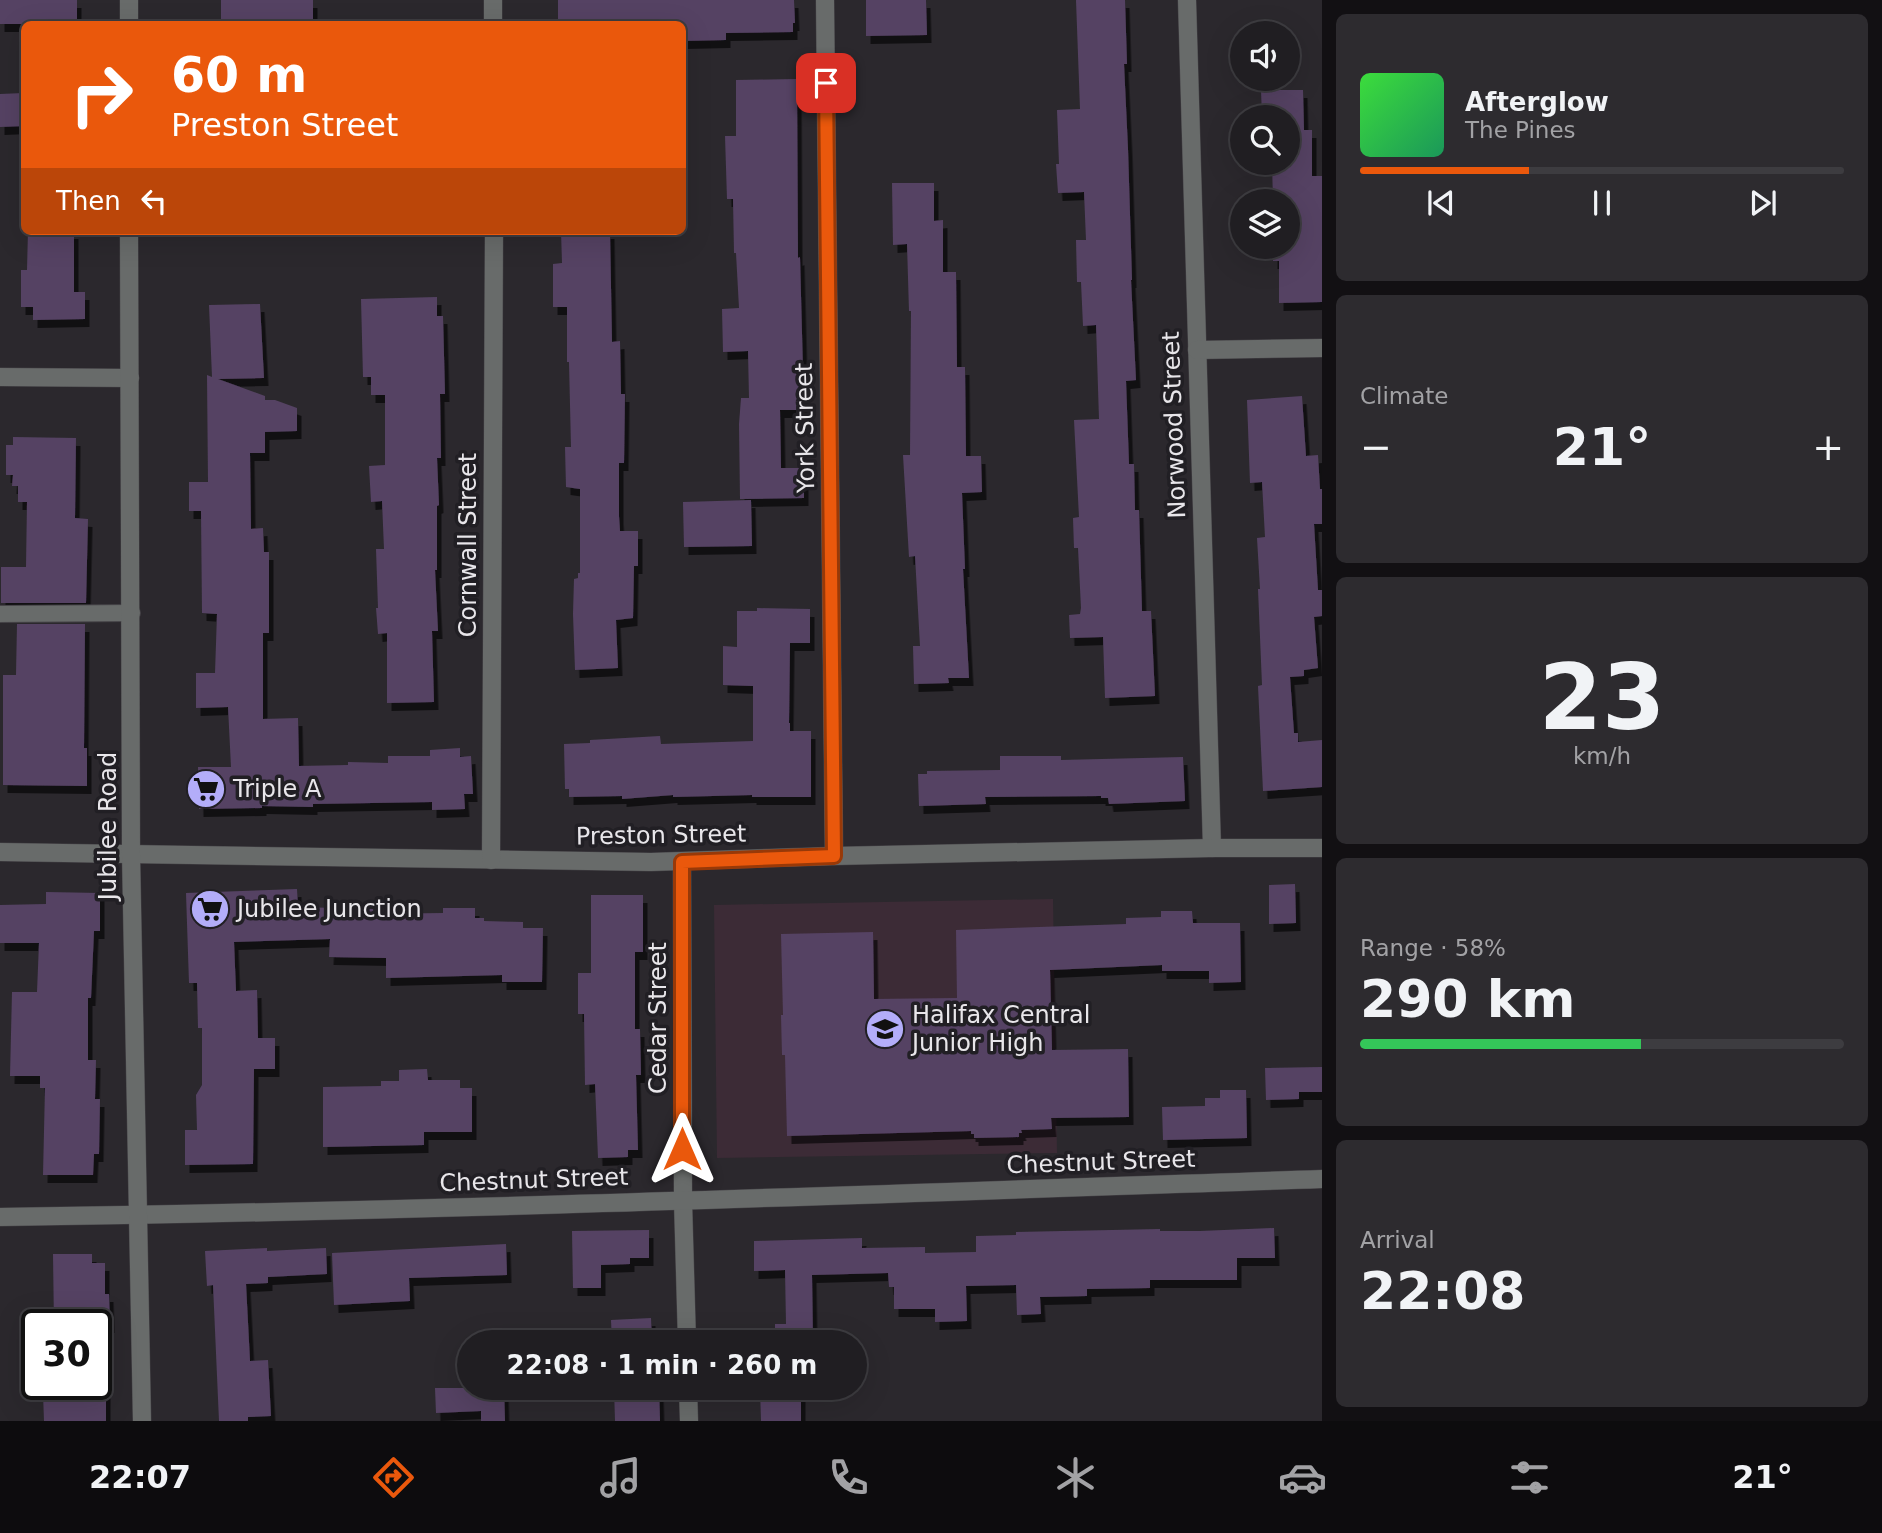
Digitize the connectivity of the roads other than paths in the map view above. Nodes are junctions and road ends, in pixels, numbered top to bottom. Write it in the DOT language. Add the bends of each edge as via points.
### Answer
graph roads {
  1 [pos="129,0"];
  2 [pos="493,0"];
  3 [pos="825,0"];
  4 [pos="1186,0"];
  5 [pos="129,21"];
  6 [pos="494,21"];
  7 [pos="129,235"];
  8 [pos="494,235"];
  9 [pos="1322,348"];
  10 [pos="1197,350"];
  11 [pos="0,377"];
  12 [pos="130,378"];
  13 [pos="132,613"];
  14 [pos="0,614"];
  15 [pos="1212,848"];
  16 [pos="1322,848"];
  17 [pos="0,852"];
  18 [pos="131,853"];
  19 [pos="834,856"];
  20 [pos="491,860"];
  21 [pos="682,862"];
  22 [pos="1322,1179"];
  23 [pos="683,1201"];
  24 [pos="138,1216"];
  25 [pos="0,1217"];
  26 [pos="687,1330"];
  27 [pos="688,1400"];
  28 [pos="142,1421"];
  29 [pos="689,1421"];
  1 -- 5 [label="street"];
  2 -- 6 [label="street"];
  3 -- 19 [label="street, York Street"];
  4 -- 10 [label="street, Norwood Street"];
  7 -- 12 [label="street, Jubilee Road"];
  8 -- 20 [label="street, Cornwall Street"];
  9 -- 10 [label="street"];
  10 -- 15 [label="street, Norwood Street"];
  11 -- 12 [label="street"];
  12 -- 13 [label="street, Jubilee Road"];
  13 -- 14 [label="lane"];
  13 -- 18 [label="street, Jubilee Road"];
  15 -- 16 [label="street, Preston Street"];
  15 -- 19 [label="street, Preston Street"];
  17 -- 18 [label="street, Preston Street"];
  18 -- 20 [label="street, Preston Street"];
  18 -- 24 [label="street, Jubilee Road"];
  19 -- 21 [label="street, Preston Street"];
  20 -- 21 [label="street, Preston Street"];
  21 -- 23 [label="street, Cedar Street"];
  22 -- 23 [label="street, Chestnut Street"];
  23 -- 24 [label="street, Chestnut Street"];
  23 -- 26 [label="street, Cedar Street"];
  24 -- 25 [label="street, Chestnut Street"];
  24 -- 28 [label="street, Jubilee Road"];
  27 -- 29 [label="street"];
}
